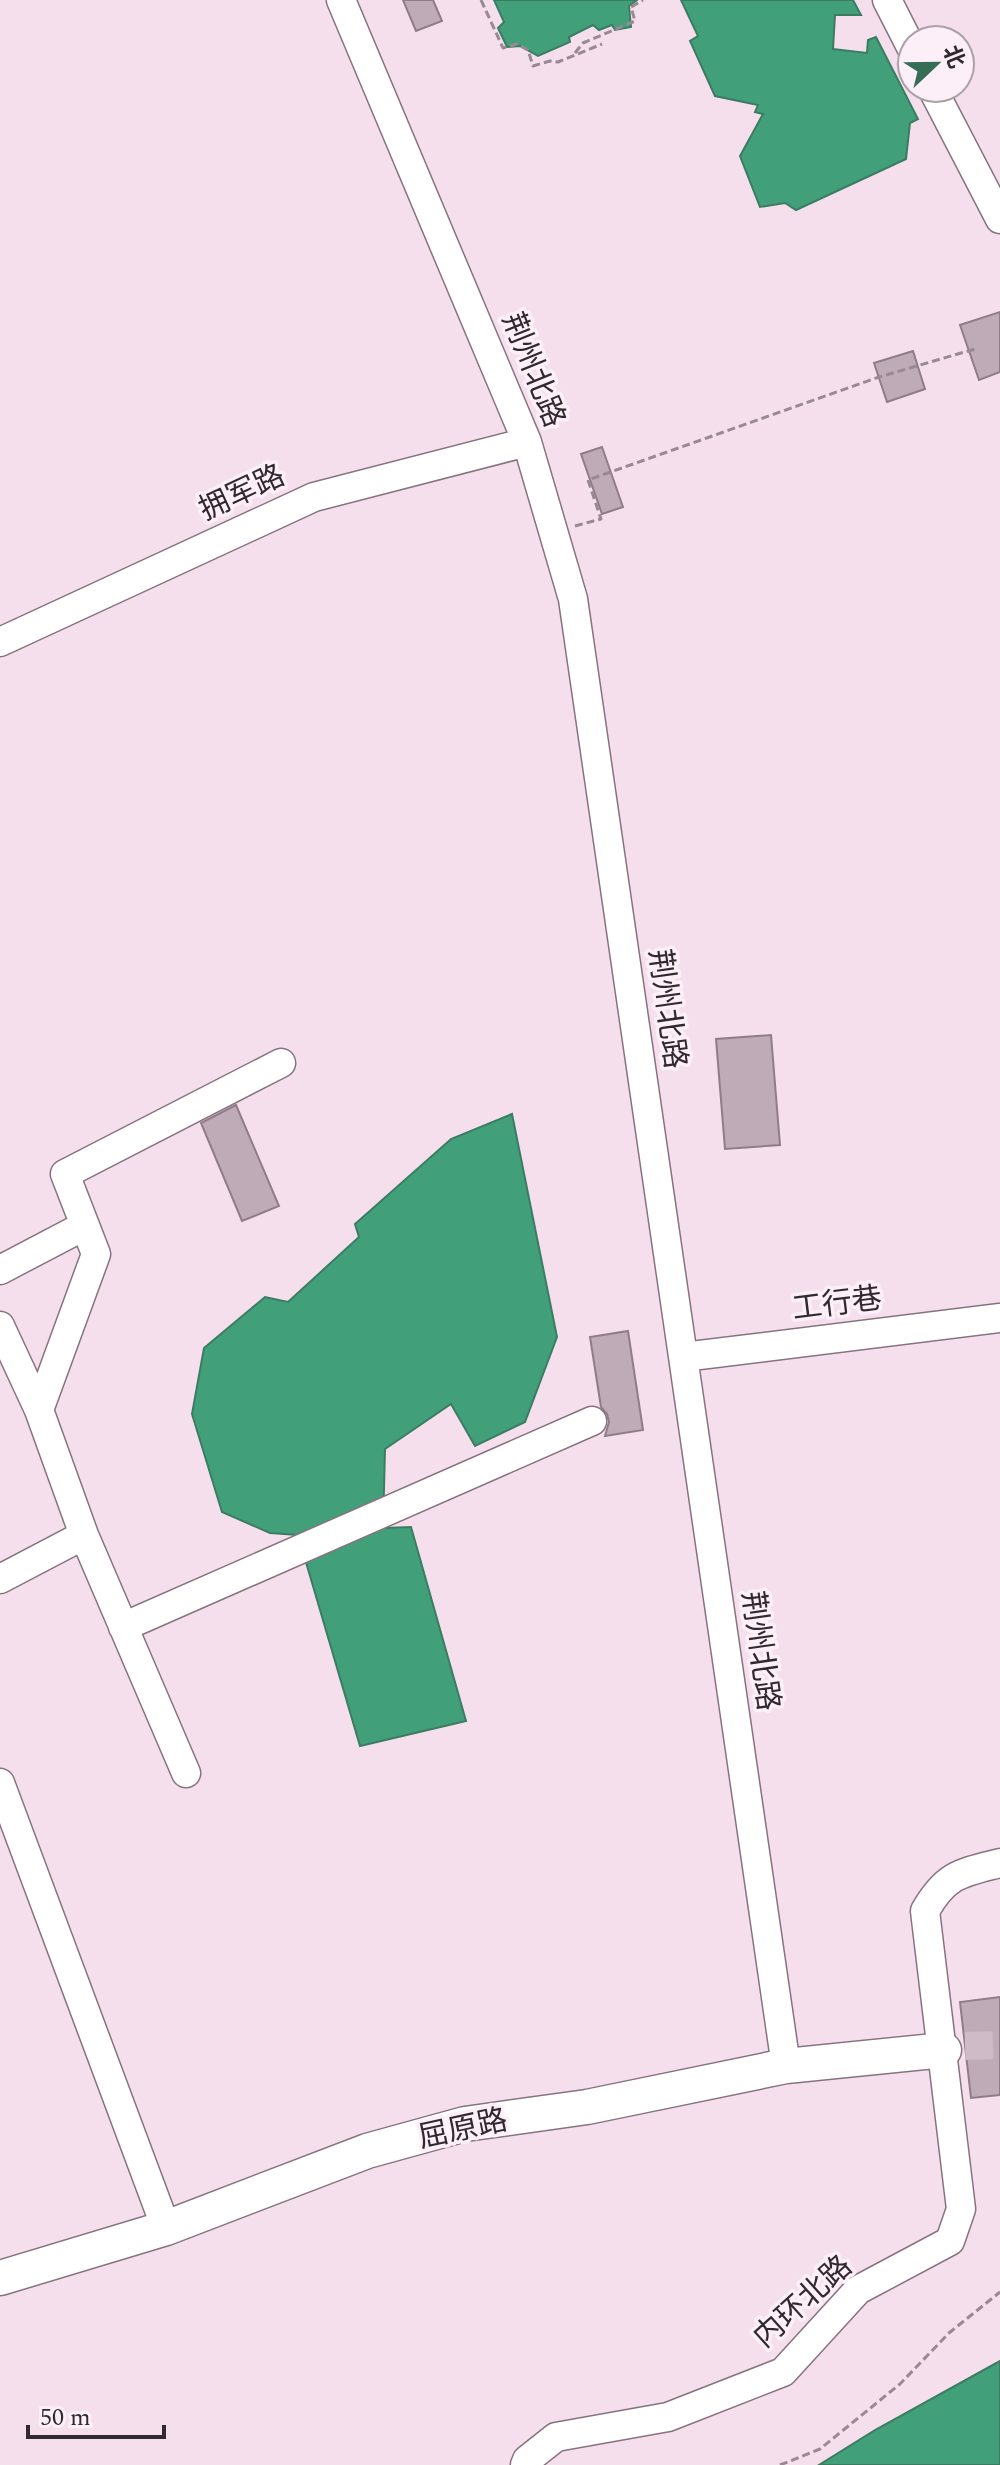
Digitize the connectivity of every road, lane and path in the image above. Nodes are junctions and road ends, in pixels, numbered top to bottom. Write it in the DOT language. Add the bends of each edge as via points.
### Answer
graph roads {
  1 [pos="341,0"];
  2 [pos="481,0"];
  3 [pos="643,0"];
  4 [pos="887,0"];
  5 [pos="899,24"];
  6 [pos="602,44"];
  7 [pos="573,56"];
  8 [pos="940,104"];
  9 [pos="1000,219"];
  10 [pos="975,349"];
  11 [pos="527,442"];
  12 [pos="553,533"];
  13 [pos="0,642"];
  14 [pos="281,1063"];
  15 [pos="84,1226"];
  16 [pos="0,1270"];
  17 [pos="1000,1318"];
  18 [pos="0,1326"];
  19 [pos="683,1357"];
  20 [pos="39,1410"];
  21 [pos="592,1421"];
  22 [pos="84,1535"];
  23 [pos="0,1579"];
  24 [pos="123,1627"];
  25 [pos="186,1773"];
  26 [pos="0,1783"];
  27 [pos="1000,1863"];
  28 [pos="954,2048"];
  29 [pos="786,2066"];
  30 [pos="166,2228"];
  31 [pos="0,2278"];
  32 [pos="1000,2292"];
  33 [pos="525,2465"];
  34 [pos="780,2465"];
  1 -- 11 [label="street, 荆州北路"];
  2 -- 7 [label="path" via="503,48 517,44 528,50 533,66"];
  3 -- 7 [label="path" via="631,7 635,21 583,43"];
  4 -- 5 [label="street"];
  6 -- 7 [label="path"];
  8 -- 9 [label="street"];
  10 -- 12 [label="path" via="879,377 588,480 601,519"];
  11 -- 12 [label="street, 荆州北路"];
  11 -- 13 [label="street, 拥军路" via="314,497"];
  12 -- 19 [label="street, 荆州北路" via="573,599"];
  14 -- 15 [label="street" via="65,1174"];
  15 -- 16 [label="street"];
  15 -- 20 [label="street" via="96,1254"];
  17 -- 19 [label="street, 工行巷"];
  18 -- 20 [label="street"];
  19 -- 29 [label="street, 荆州北路"];
  20 -- 22 [label="street"];
  21 -- 24 [label="street"];
  22 -- 23 [label="street"];
  22 -- 24 [label="street"];
  24 -- 25 [label="street"];
  26 -- 30 [label="street"];
  27 -- 28 [label="street, 内环北路" via="959,1874 937,1889 925,1911"];
  28 -- 29 [label="main road, 屈原路"];
  28 -- 33 [label="street, 内环北路" via="961,2209 950,2241 858,2290 783,2372 668,2417 556,2437"];
  29 -- 30 [label="main road, 屈原路" via="587,2107 465,2124 367,2151"];
  30 -- 31 [label="main road, 屈原路"];
  32 -- 34 [label="path" via="820,2449"];
}
